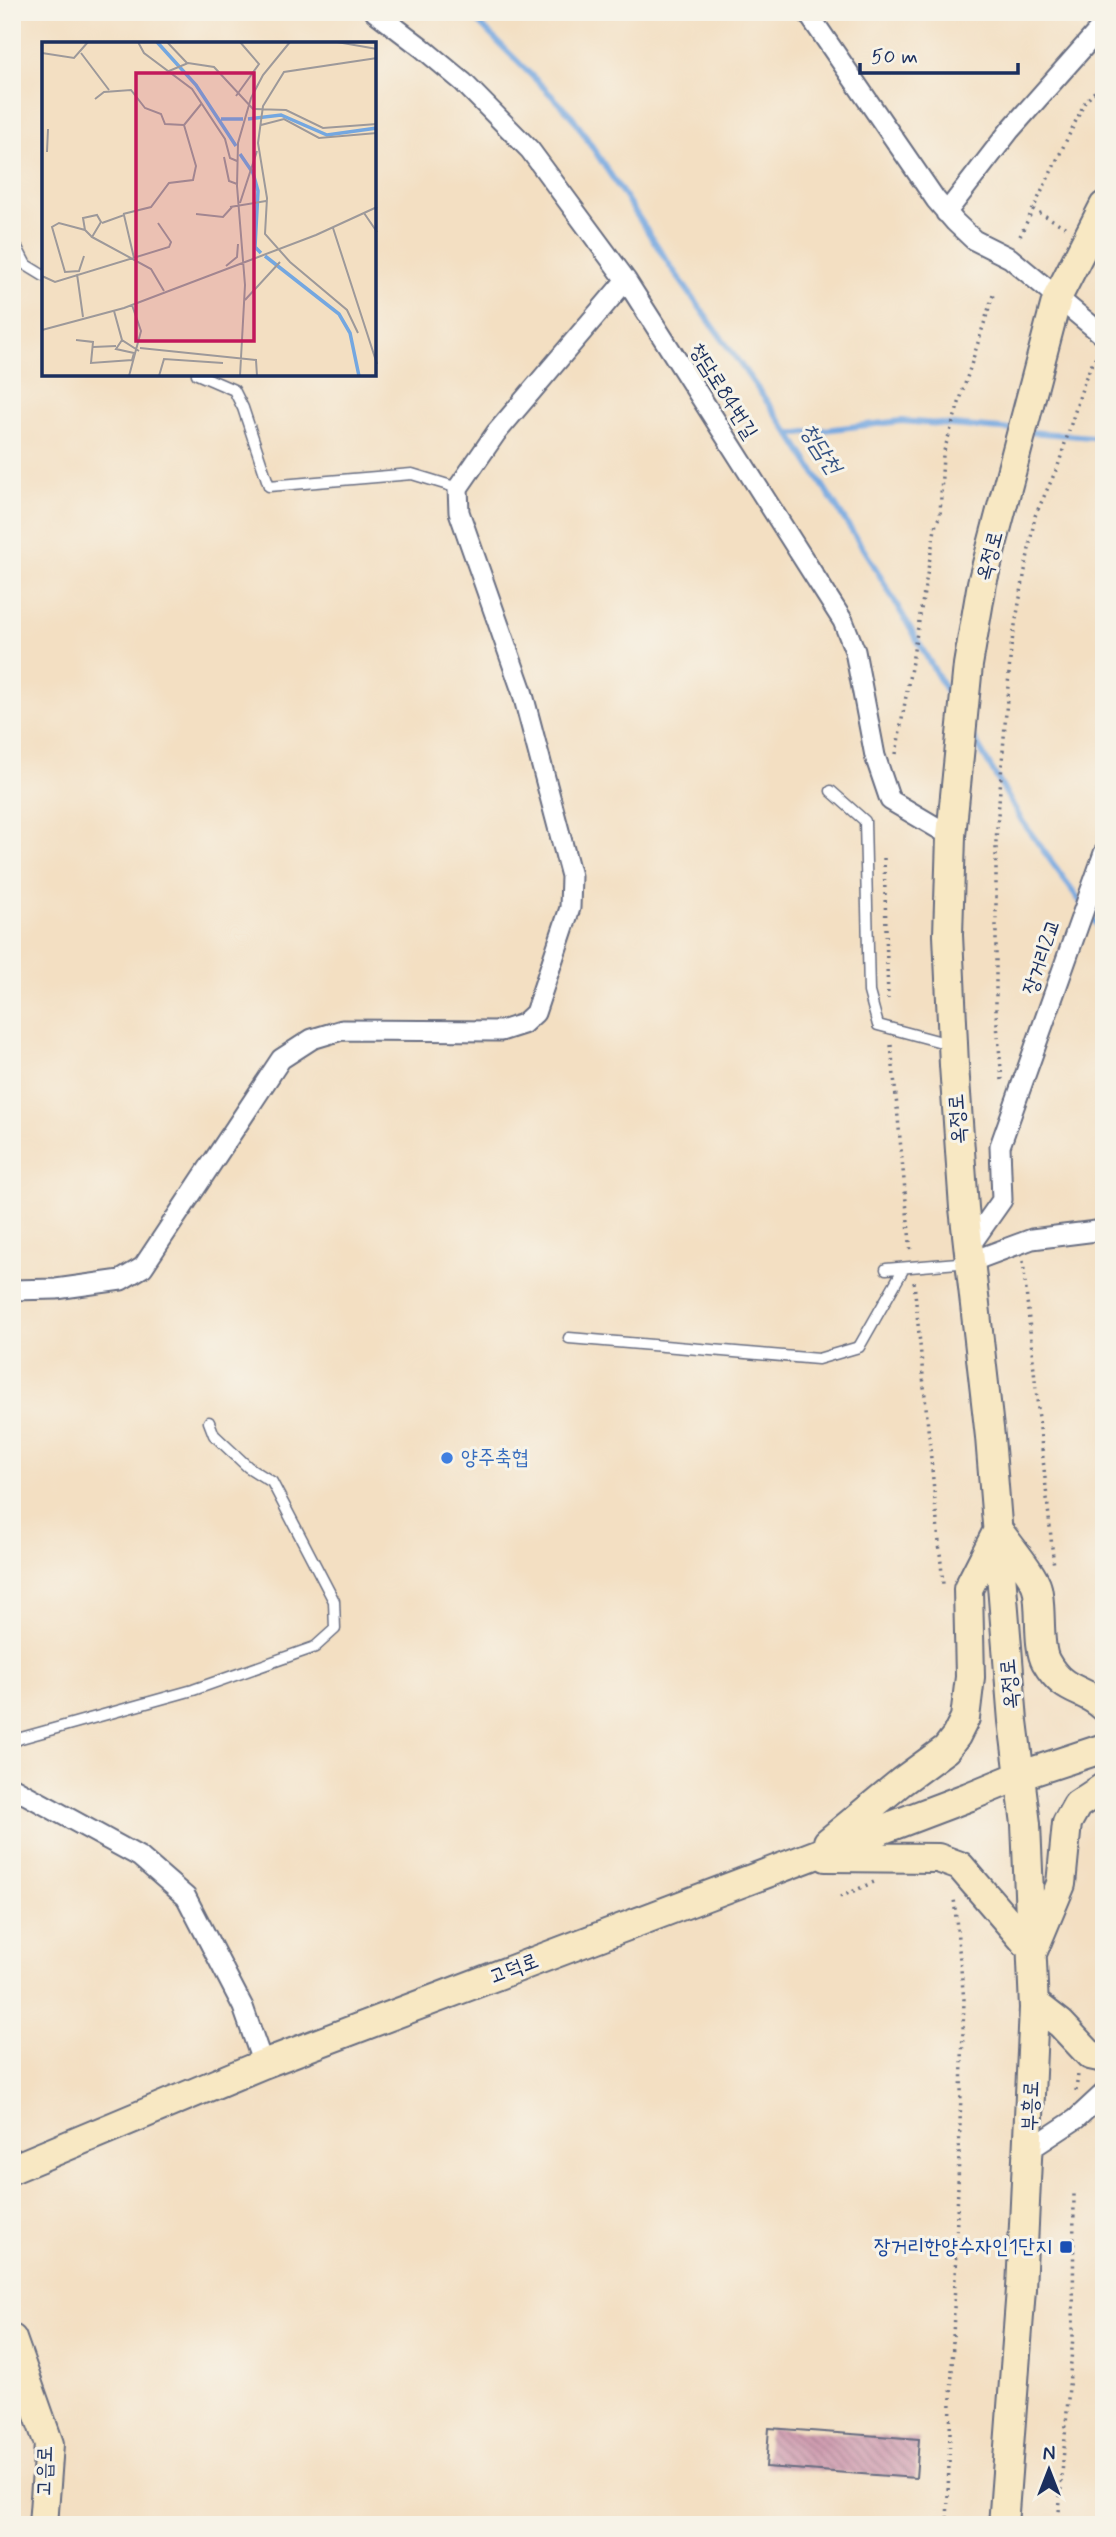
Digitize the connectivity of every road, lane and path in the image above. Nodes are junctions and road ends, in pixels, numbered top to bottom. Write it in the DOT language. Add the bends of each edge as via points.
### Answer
graph roads {
  1 [pos="374,12"];
  2 [pos="807,12"];
  3 [pos="1104,24"];
  4 [pos="1104,82"];
  5 [pos="1104,206"];
  6 [pos="946,213"];
  7 [pos="1020,236"];
  8 [pos="12,238"];
  9 [pos="42,275"];
  10 [pos="626,280"];
  11 [pos="993,295"];
  12 [pos="1057,298"];
  13 [pos="1101,344"];
  14 [pos="202,376"];
  15 [pos="458,488"];
  16 [pos="895,759"];
  17 [pos="831,791"];
  18 [pos="953,823"];
  19 [pos="1104,853"];
  20 [pos="884,858"];
  21 [pos="890,1028"];
  22 [pos="953,1045"];
  23 [pos="1007,1125"];
  24 [pos="1099,1230"];
  25 [pos="1023,1242"];
  26 [pos="970,1255"];
  27 [pos="908,1267"];
  28 [pos="886,1269"];
  29 [pos="12,1290"];
  30 [pos="569,1338"];
  31 [pos="209,1422"];
  32 [pos="998,1530"];
  33 [pos="1054,1567"];
  34 [pos="943,1593"];
  35 [pos="1104,1707"];
  36 [pos="12,1742"];
  37 [pos="1104,1748"];
  38 [pos="1019,1776"];
  39 [pos="12,1787"];
  40 [pos="1104,1787"];
  41 [pos="810,1857"];
  42 [pos="954,1892"];
  43 [pos="1032,1951"];
  44 [pos="1034,2003"];
  45 [pos="1104,2058"];
  46 [pos="262,2064"];
  47 [pos="1104,2093"];
  48 [pos="1029,2150"];
  49 [pos="12,2169"];
  50 [pos="1074,2191"];
  51 [pos="14,2349"];
  52 [pos="43,2525"];
  53 [pos="947,2525"];
  54 [pos="1003,2525"];
  55 [pos="1059,2525"];
  1 -- 10 [label="street, 청담로84번길" via="463,82 530,150"];
  2 -- 6 [label="street"];
  3 -- 6 [label="street" via="1010,130"];
  4 -- 7 [label="path" via="1085,102"];
  5 -- 12 [label="main road"];
  6 -- 12 [label="street" via="974,240 1010,258"];
  8 -- 9 [label="lane" via="26,265"];
  10 -- 15 [label="street" via="496,433"];
  10 -- 18 [label="street, 청담로84번길" via="844,621 890,800"];
  11 -- 16 [label="path" via="943,454 940,516"];
  12 -- 13 [label="street"];
  12 -- 18 [label="main road, 옥정로" via="982,583 968,665"];
  13 -- 23 [label="path" via="1058,466 1035,516 1011,647 996,841 996,1013"];
  14 -- 15 [label="lane" via="234,390 269,486 412,474"];
  15 -- 29 [label="street" via="459,512 522,691 571,876 570,908 535,1013 523,1024 501,1031 342,1030 312,1039 281,1059 143,1267 121,1280"];
  17 -- 21 [label="lane" via="865,821 869,992 878,1026"];
  18 -- 22 [label="main road, 옥정로" via="948,935"];
  19 -- 23 [label="street, 장거리2교"];
  20 -- 21 [label="path"];
  21 -- 22 [label="lane"];
  21 -- 27 [label="path"];
  22 -- 26 [label="main road, 옥정로"];
  23 -- 26 [label="street, 장거리2교" via="1000,1146 1002,1200"];
  24 -- 25 [label="street"];
  25 -- 26 [label="street"];
  25 -- 33 [label="path"];
  26 -- 27 [label="lane"];
  26 -- 32 [label="main road, 옥정로"];
  27 -- 28 [label="lane"];
  27 -- 30 [label="lane" via="859,1347 818,1359"];
  27 -- 34 [label="path"];
  31 -- 36 [label="lane" via="214,1435 272,1482 334,1601 335,1629 315,1647 194,1690"];
  32 -- 35 [label="main road" via="1037,1586 1044,1660 1060,1682"];
  32 -- 38 [label="main road, 옥정로"];
  32 -- 41 [label="main road" via="968,1589 970,1677 965,1718 956,1736"];
  37 -- 38 [label="main road"];
  38 -- 41 [label="main road, 고덕로"];
  38 -- 43 [label="main road, 부흥로"];
  39 -- 46 [label="street" via="140,1857 186,1897 243,2007"];
  40 -- 43 [label="main road" via="1077,1805 1067,1823 1061,1884"];
  41 -- 43 [label="main road" via="938,1858 960,1866"];
  41 -- 46 [label="main road, 고덕로"];
  42 -- 53 [label="path" via="964,2000"];
  43 -- 44 [label="main road, 부흥로"];
  44 -- 45 [label="main road" via="1090,2054"];
  44 -- 48 [label="main road, 부흥로"];
  46 -- 49 [label="main road, 고덕로"];
  47 -- 48 [label="street" via="1076,2119"];
  48 -- 54 [label="main road, 부흥로"];
  50 -- 55 [label="path" via="1073,2336"];
  51 -- 52 [label="main road, 고읍로" via="49,2444"];
}
